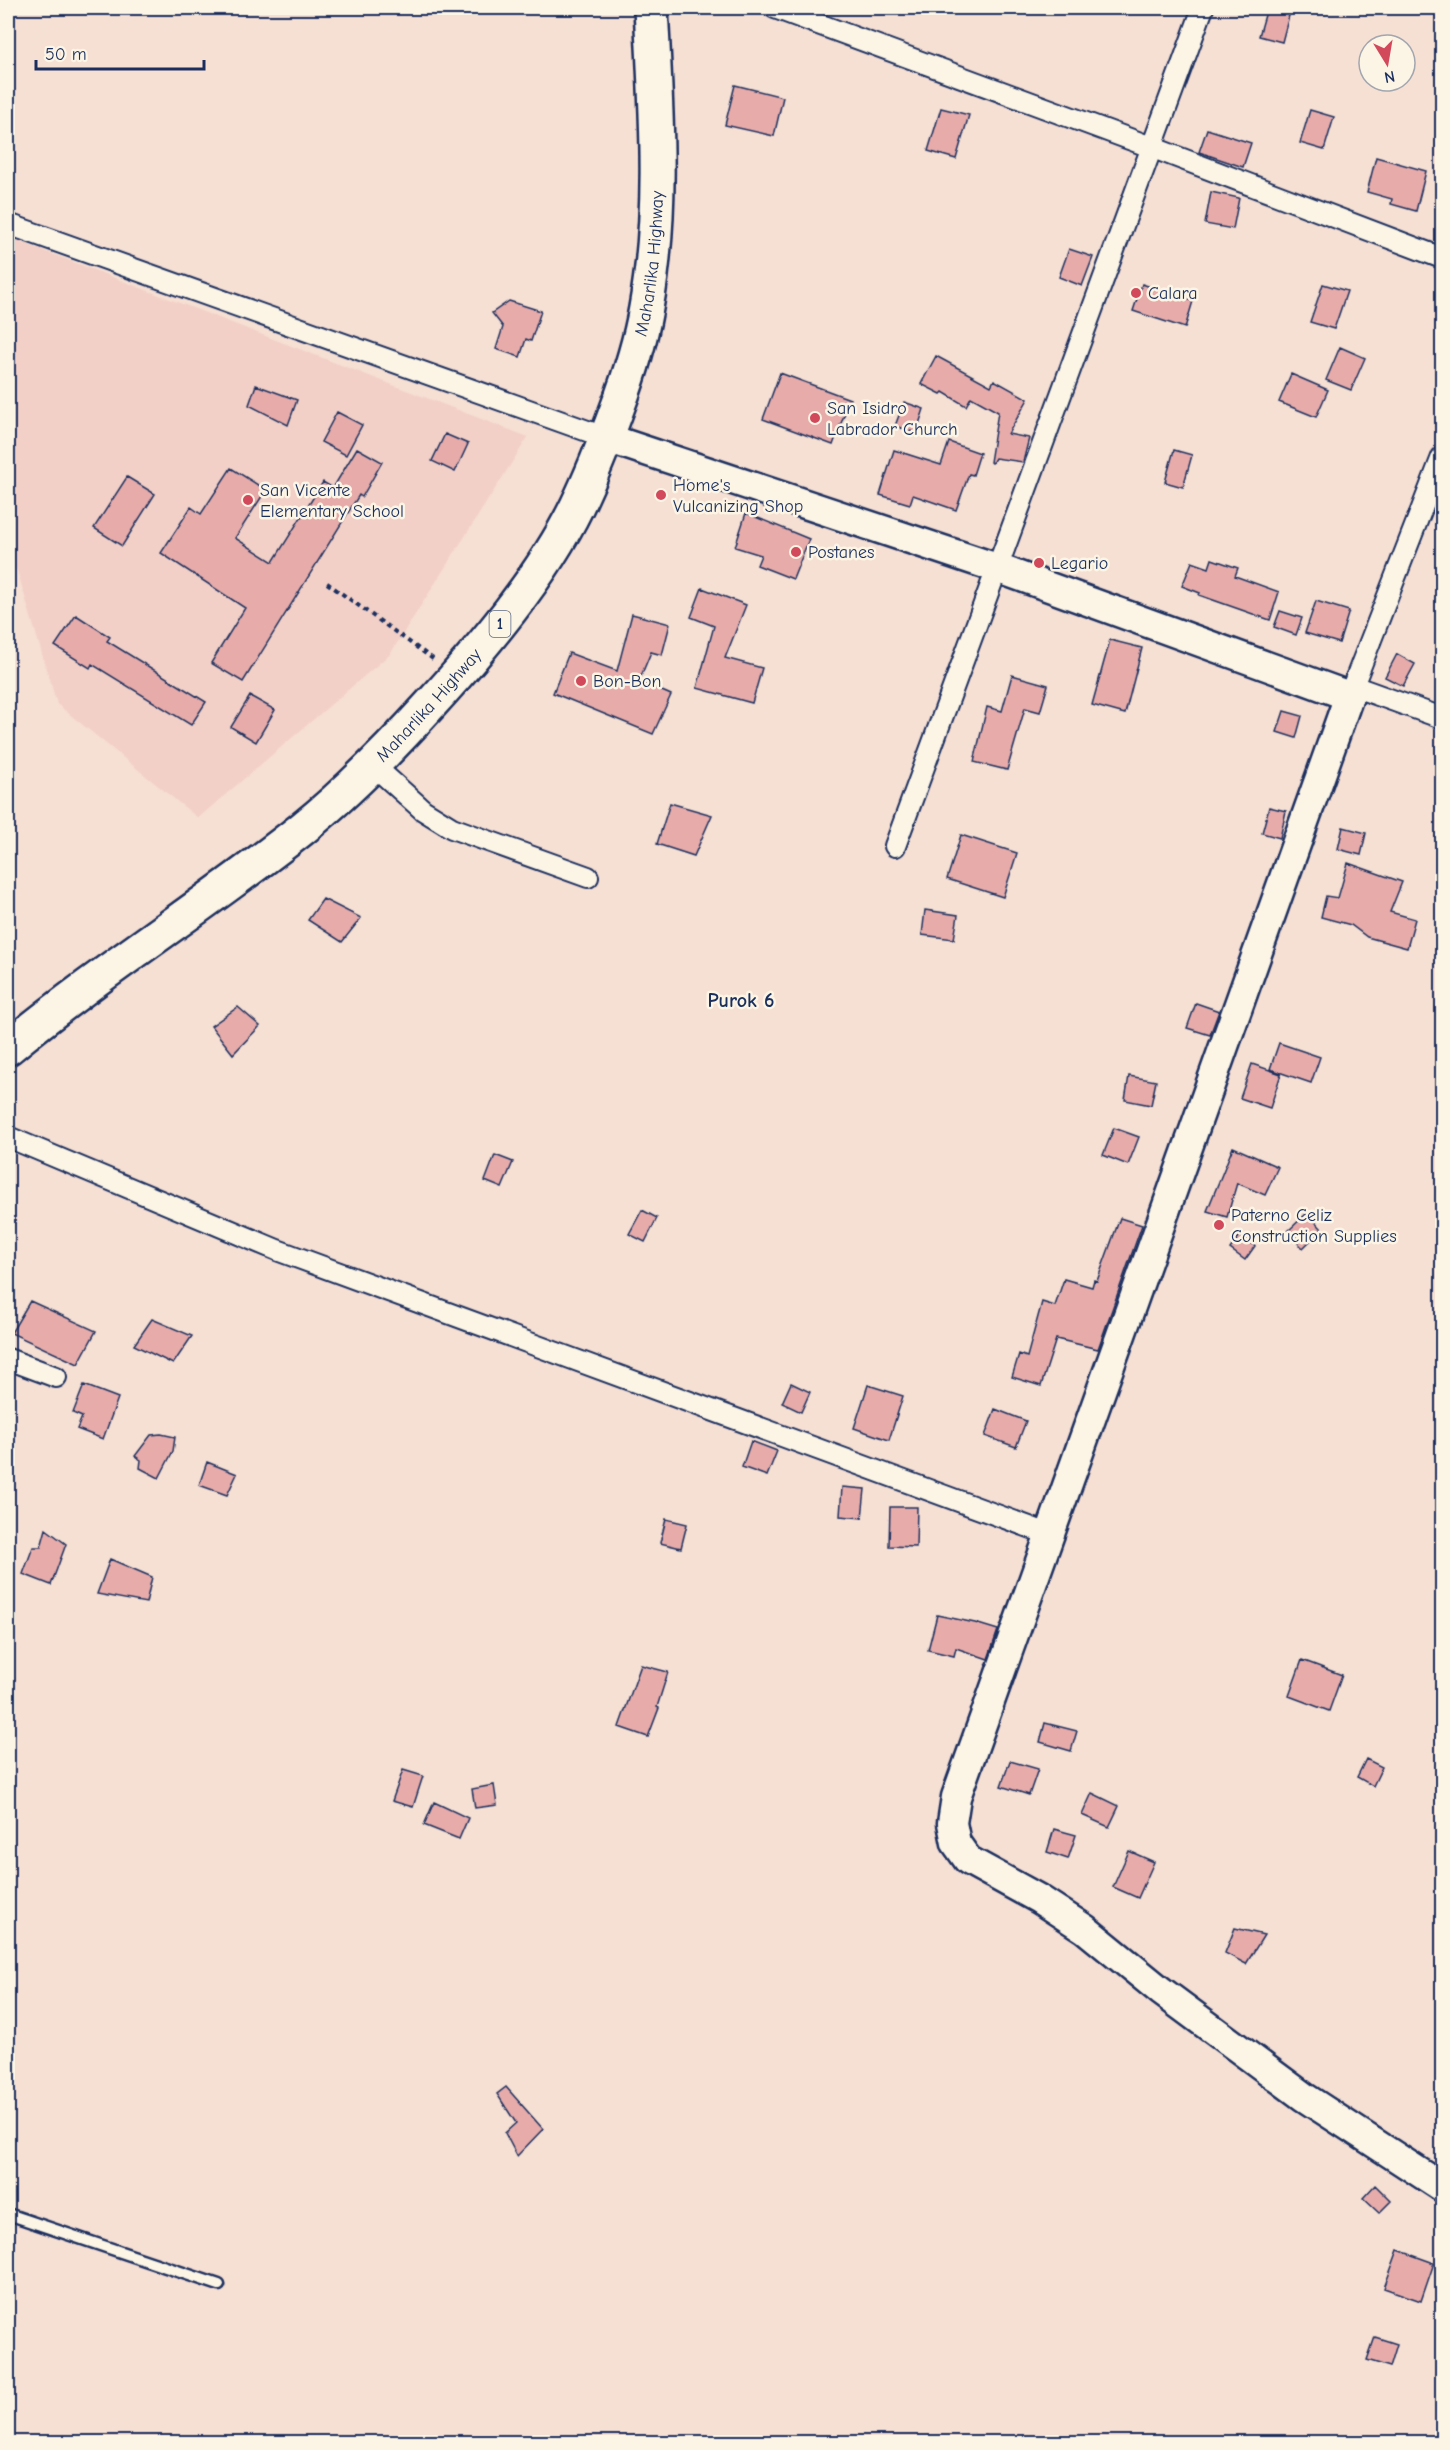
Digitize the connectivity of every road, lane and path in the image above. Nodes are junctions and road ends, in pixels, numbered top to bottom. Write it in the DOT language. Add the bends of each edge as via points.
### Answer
graph roads {
  1 [pos="651,8"];
  2 [pos="775,8"];
  3 [pos="1203,8"];
  4 [pos="804,12"];
  5 [pos="1151,147"];
  6 [pos="8,224"];
  7 [pos="1443,258"];
  8 [pos="607,438"];
  9 [pos="1443,457"];
  10 [pos="997,568"];
  11 [pos="327,583"];
  12 [pos="433,659"];
  13 [pos="1351,691"];
  14 [pos="1443,718"];
  15 [pos="373,765"];
  16 [pos="895,846"];
  17 [pos="588,877"];
  18 [pos="8,1048"];
  19 [pos="8,1137"];
  20 [pos="8,1359"];
  21 [pos="56,1377"];
  22 [pos="1051,1535"];
  23 [pos="1443,2187"];
  24 [pos="8,2214"];
  25 [pos="219,2284"];
  1 -- 8 [label="highway, Maharlika Highway / 1" via="658,141 655,235 646,309 630,374"];
  2 -- 4 [label="street"];
  3 -- 5 [label="street"];
  4 -- 5 [label="street"];
  5 -- 7 [label="street"];
  5 -- 10 [label="street"];
  6 -- 8 [label="street"];
  8 -- 10 [label="street"];
  8 -- 15 [label="highway, Maharlika Highway / 1" via="576,508 539,570 456,676"];
  9 -- 13 [label="street"];
  10 -- 13 [label="street"];
  10 -- 16 [label="street"];
  11 -- 12 [label="path"];
  13 -- 14 [label="street"];
  13 -- 22 [label="street"];
  15 -- 17 [label="street" via="423,810 452,828"];
  15 -- 18 [label="highway, Maharlika Highway / 1" via="304,827 52,1011"];
  19 -- 22 [label="street" via="277,1250"];
  20 -- 21 [label="street"];
  22 -- 23 [label="street" via="956,1797 952,1823 956,1843 968,1860 1085,1929 1304,2097"];
  24 -- 25 [label="lane"];
}
